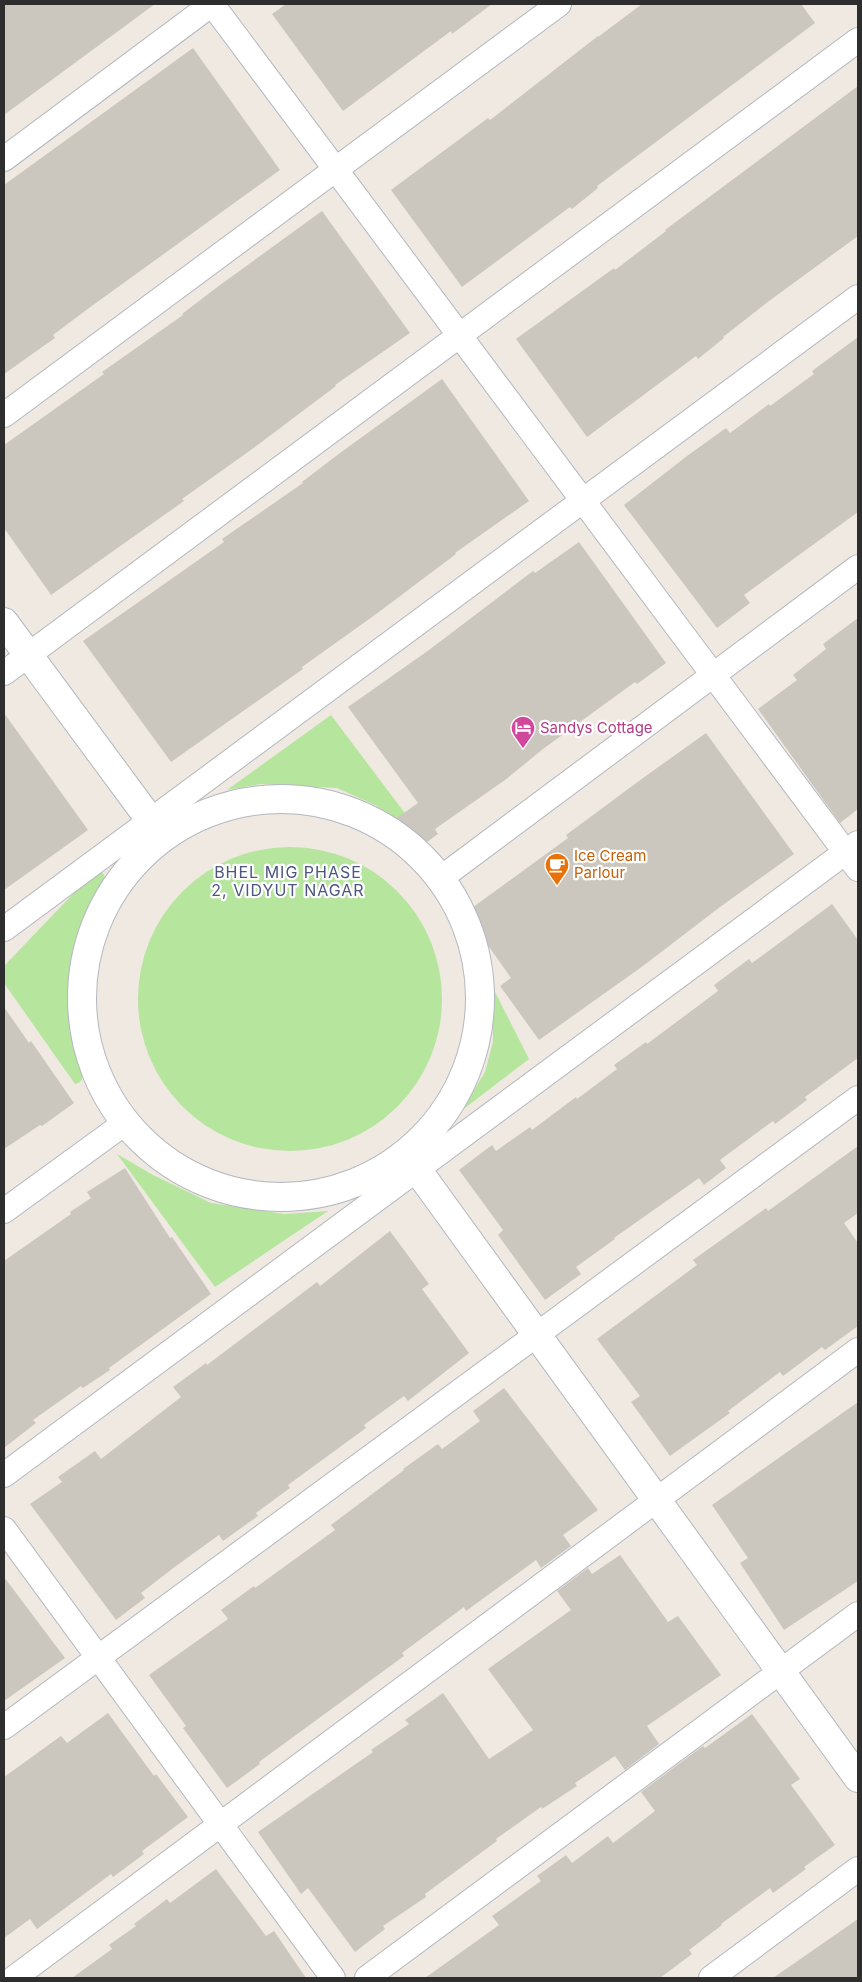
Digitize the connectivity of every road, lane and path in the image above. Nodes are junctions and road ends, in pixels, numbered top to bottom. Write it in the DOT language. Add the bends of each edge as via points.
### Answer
graph roads {
  1 [pos="212,4"];
  2 [pos="559,4"];
  3 [pos="858,40"];
  4 [pos="4,159"];
  5 [pos="336,169"];
  6 [pos="858,297"];
  7 [pos="460,335"];
  8 [pos="4,415"];
  9 [pos="583,500"];
  10 [pos="858,567"];
  11 [pos="4,622"];
  12 [pos="28,656"];
  13 [pos="4,674"];
  14 [pos="714,675"];
  15 [pos="156,828"];
  16 [pos="854,855"];
  17 [pos="441,878"];
  18 [pos="4,929"];
  19 [pos="858,1098"];
  20 [pos="125,1123"];
  21 [pos="413,1163"];
  22 [pos="4,1211"];
  23 [pos="536,1335"];
  24 [pos="858,1350"];
  25 [pos="4,1475"];
  26 [pos="656,1500"];
  27 [pos="4,1529"];
  28 [pos="858,1614"];
  29 [pos="98,1657"];
  30 [pos="781,1672"];
  31 [pos="4,1726"];
  32 [pos="858,1778"];
  33 [pos="220,1824"];
  34 [pos="858,1869"];
  35 [pos="14,1978"];
  36 [pos="333,1978"];
  37 [pos="367,1978"];
  38 [pos="711,1978"];
  1 -- 4 [label="street"];
  1 -- 5 [label="street"];
  2 -- 5 [label="street"];
  3 -- 7 [label="street"];
  5 -- 7 [label="street"];
  5 -- 8 [label="street"];
  6 -- 9 [label="street"];
  7 -- 9 [label="street"];
  7 -- 12 [label="street"];
  9 -- 14 [label="street"];
  9 -- 15 [label="street"];
  10 -- 14 [label="street"];
  11 -- 12 [label="street"];
  12 -- 13 [label="street"];
  12 -- 15 [label="street"];
  14 -- 16 [label="street"];
  14 -- 17 [label="street"];
  15 -- 17 [label="street" via="217,808 278,798 340,807 396,835"];
  15 -- 18 [label="street"];
  15 -- 20 [label="street" via="117,883 90,940 82,1004 94,1066"];
  16 -- 21 [label="street"];
  17 -- 21 [label="street" via="470,933 481,994 473,1055 447,1111"];
  19 -- 23 [label="street"];
  20 -- 21 [label="street" via="172,1164 228,1191 290,1198 351,1186"];
  20 -- 22 [label="street"];
  21 -- 23 [label="street"];
  21 -- 25 [label="street"];
  23 -- 26 [label="street"];
  23 -- 29 [label="street"];
  24 -- 26 [label="street"];
  26 -- 30 [label="street"];
  26 -- 33 [label="street"];
  27 -- 29 [label="street"];
  28 -- 30 [label="street"];
  29 -- 31 [label="street"];
  29 -- 33 [label="street"];
  30 -- 32 [label="street"];
  30 -- 37 [label="street"];
  33 -- 35 [label="street"];
  33 -- 36 [label="street"];
  34 -- 38 [label="street"];
}
